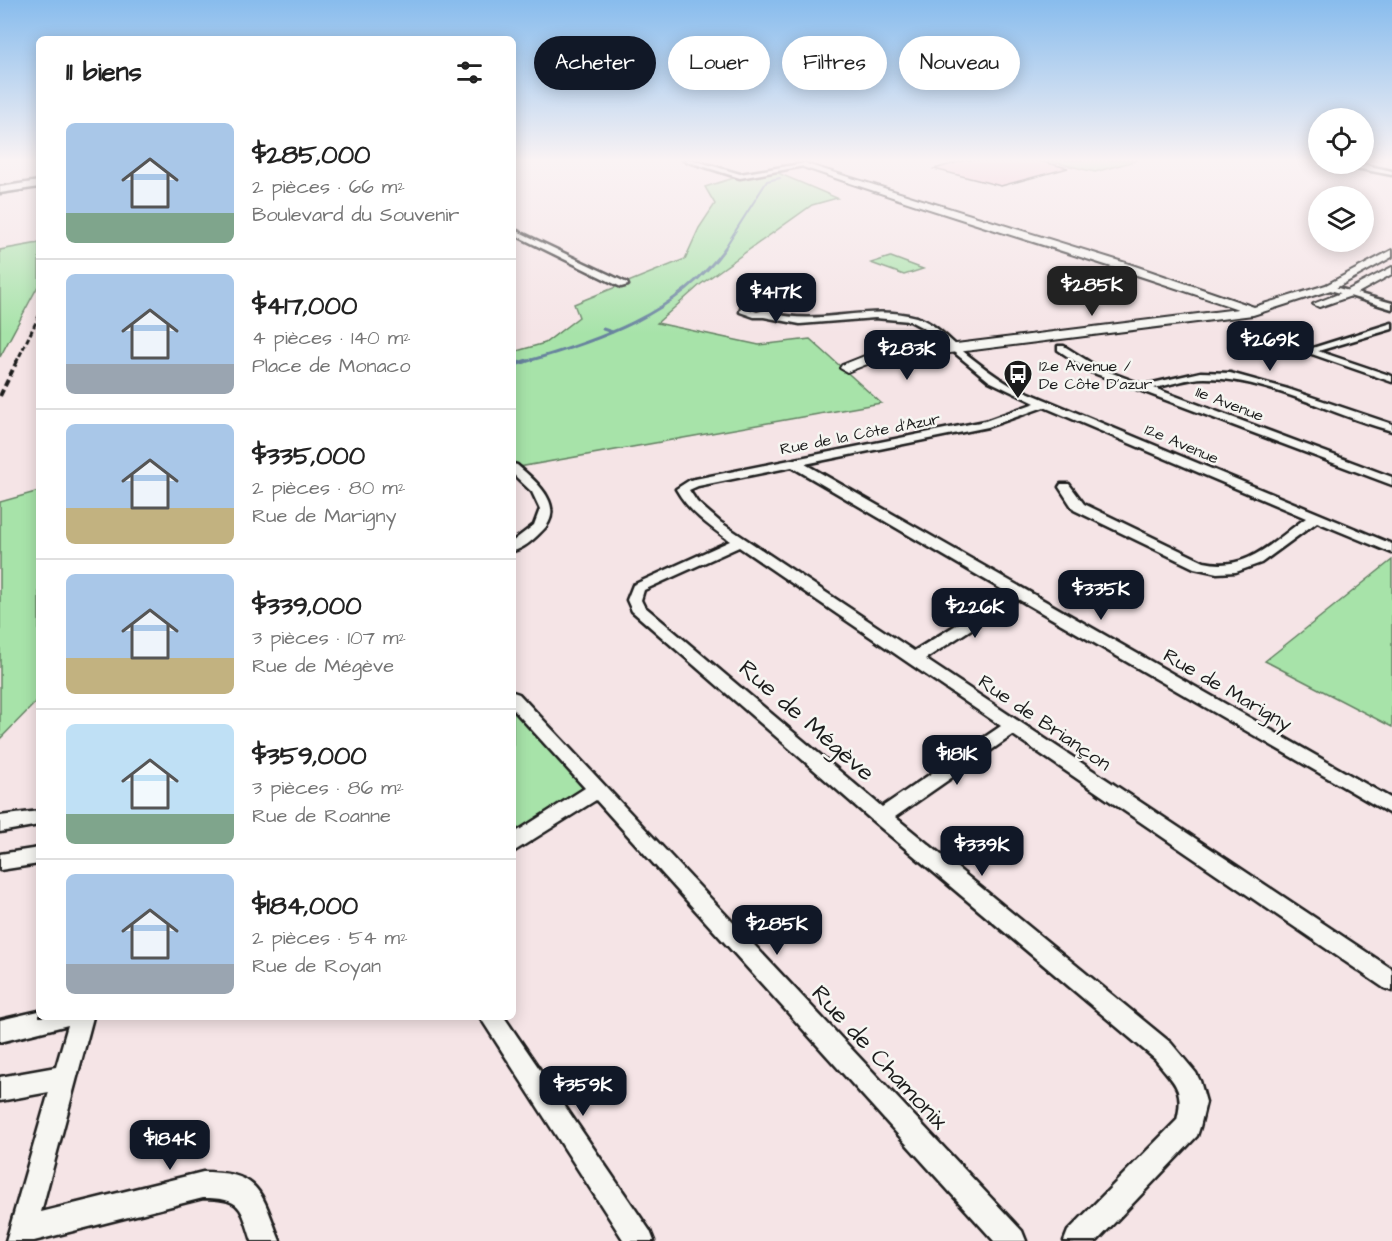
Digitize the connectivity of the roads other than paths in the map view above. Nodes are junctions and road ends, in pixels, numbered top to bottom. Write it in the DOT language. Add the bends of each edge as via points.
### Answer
graph roads {
  1 [pos="955,218"];
  2 [pos="969,218"];
  3 [pos="516,232"];
  4 [pos="1392,254"];
  5 [pos="1392,270"];
  6 [pos="624,285"];
  7 [pos="1330,287"];
  8 [pos="1350,293"];
  9 [pos="1392,306"];
  10 [pos="1305,309"];
  11 [pos="765,314"];
  12 [pos="1233,315"];
  13 [pos="1252,317"];
  14 [pos="1274,319"];
  15 [pos="1392,326"];
  16 [pos="1371,334"];
  17 [pos="1392,340"];
  18 [pos="1061,348"];
  19 [pos="954,349"];
  20 [pos="965,358"];
  21 [pos="1392,379"];
  22 [pos="1142,388"];
  23 [pos="1044,404"];
  24 [pos="1392,428"];
  25 [pos="794,463"];
  26 [pos="516,471"];
  27 [pos="1392,481"];
  28 [pos="1065,487"];
  29 [pos="682,489"];
  30 [pos="1316,517"];
  31 [pos="740,542"];
  32 [pos="516,545"];
  33 [pos="1392,549"];
  34 [pos="1019,592"];
  35 [pos="913,658"];
  36 [pos="516,701"];
  37 [pos="1013,726"];
  38 [pos="597,789"];
  39 [pos="1392,808"];
  40 [pos="881,817"];
  41 [pos="36,818"];
  42 [pos="0,824"];
  43 [pos="516,842"];
  44 [pos="36,856"];
  45 [pos="0,862"];
  46 [pos="1392,981"];
  47 [pos="49,1020"];
  48 [pos="81,1020"];
  49 [pos="493,1020"];
  50 [pos="0,1031"];
  51 [pos="65,1077"];
  52 [pos="0,1089"];
  53 [pos="21,1236"];
  54 [pos="266,1241"];
  55 [pos="640,1241"];
  56 [pos="1012,1241"];
  57 [pos="1078,1241"];
  1 -- 12 [label="street" via="1117,268"];
  2 -- 13 [label="street" via="1117,263"];
  3 -- 6 [label="street"];
  4 -- 7 [label="street"];
  5 -- 8 [label="street"];
  7 -- 8 [label="street"];
  7 -- 13 [label="street"];
  8 -- 9 [label="street"];
  8 -- 10 [label="street"];
  11 -- 19 [label="street, 12e Avenue" via="796,321 896,315 928,326"];
  12 -- 13 [label="street"];
  12 -- 19 [label="street"];
  13 -- 14 [label="street"];
  13 -- 18 [label="street"];
  15 -- 16 [label="street"];
  16 -- 17 [label="street"];
  16 -- 21 [label="street" via="1308,351"];
  18 -- 20 [label="street"];
  18 -- 22 [label="street, 11e Avenue" via="1095,370"];
  19 -- 20 [label="street, 12e Avenue"];
  19 -- 20 [label="street" via="867,359 847,368 878,369"];
  20 -- 23 [label="street, 12e Avenue" via="998,383"];
  22 -- 24 [label="street" via="1201,375 1230,376"];
  22 -- 27 [label="street, 11e Avenue"];
  23 -- 25 [label="street, Rue de la Côte d'Azur" via="988,424"];
  23 -- 30 [label="street, 12e Avenue"];
  25 -- 29 [label="street, Rue de la Côte d'Azur" via="694,483"];
  25 -- 34 [label="street, Rue de Marigny"];
  26 -- 32 [label="street" via="544,500 546,515 542,526"];
  28 -- 30 [label="street" via="1079,507 1213,569 1235,569 1252,562"];
  29 -- 31 [label="street, Rue de Briançon" via="705,516"];
  30 -- 33 [label="street, 12e Avenue"];
  31 -- 35 [label="street, Rue de Briançon"];
  31 -- 40 [label="street, Rue de Mégève" via="638,588 634,600 637,608"];
  34 -- 35 [label="street"];
  34 -- 39 [label="street, Rue de Marigny"];
  35 -- 37 [label="street, Rue de Briançon"];
  36 -- 38 [label="street, Rue de Chamonix"];
  37 -- 40 [label="street"];
  37 -- 46 [label="street, Rue de Briançon"];
  38 -- 43 [label="street"];
  38 -- 56 [label="street, Rue de Chamonix"];
  40 -- 57 [label="street, Rue de Mégève" via="1163,1051 1188,1081 1194,1102 1188,1127"];
  41 -- 42 [label="street"];
  44 -- 45 [label="street"];
  47 -- 50 [label="street"];
  48 -- 51 [label="street"];
  49 -- 55 [label="street"];
  51 -- 52 [label="street"];
  51 -- 53 [label="street"];
  53 -- 54 [label="street" via="203,1185 230,1185 250,1200"];
}
